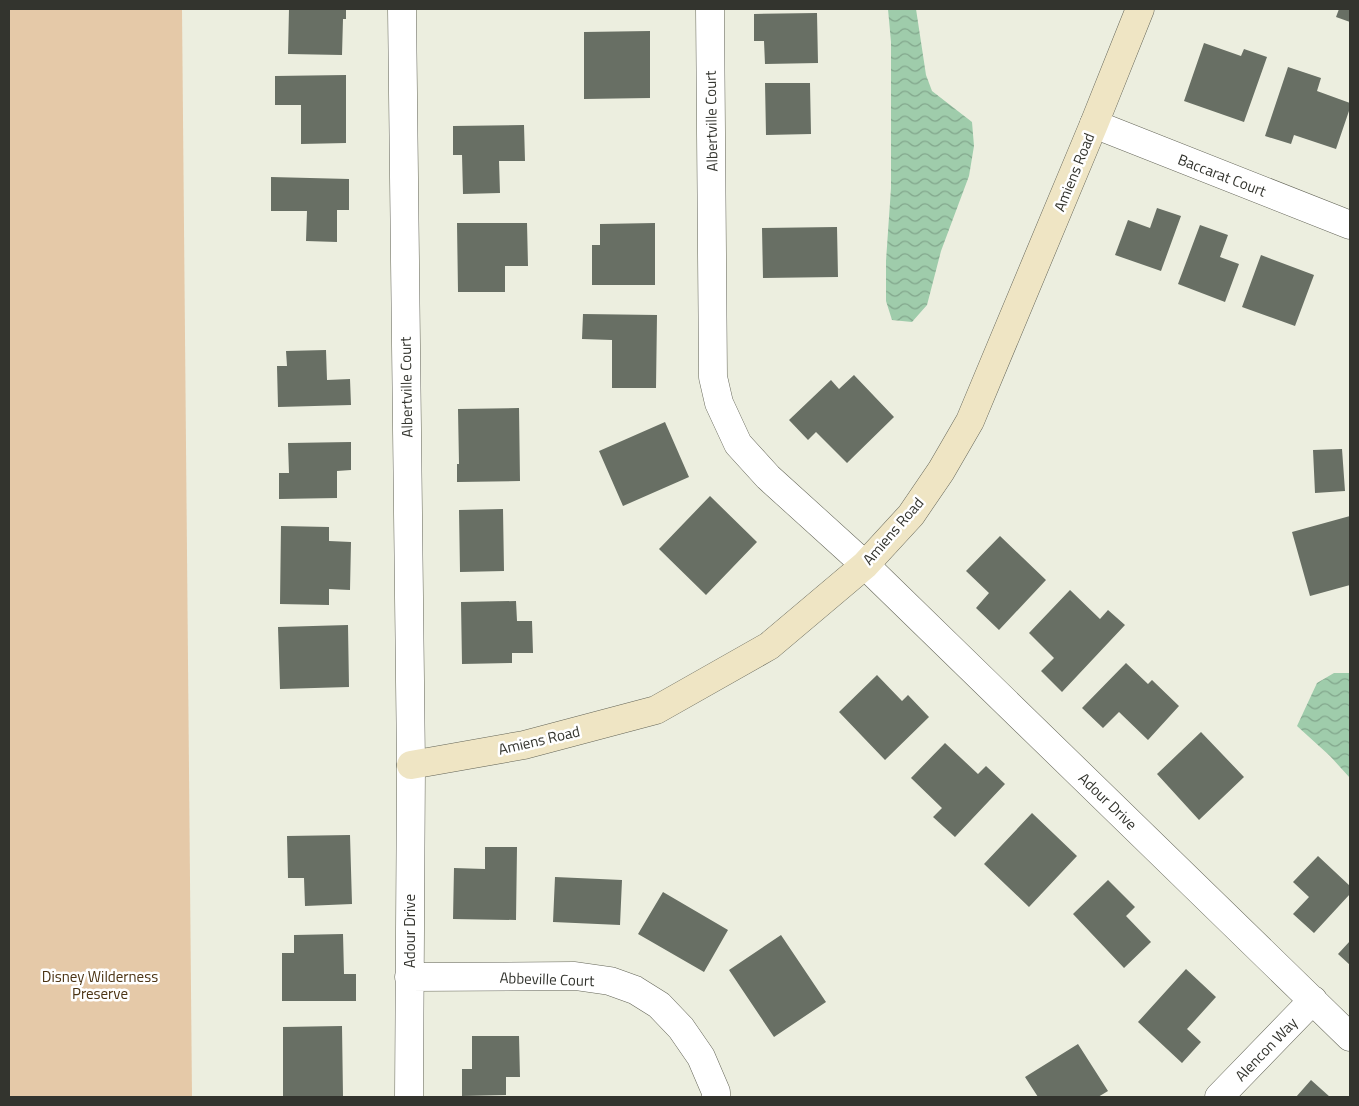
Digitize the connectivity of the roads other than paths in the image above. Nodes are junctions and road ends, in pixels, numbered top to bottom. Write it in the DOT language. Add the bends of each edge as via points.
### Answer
graph roads {
  1 [pos="402,9"];
  2 [pos="710,9"];
  3 [pos="1140,9"];
  4 [pos="1094,124"];
  5 [pos="1350,225"];
  6 [pos="865,565"];
  7 [pos="411,765"];
  8 [pos="409,978"];
  9 [pos="1313,1000"];
  10 [pos="1350,1037"];
  11 [pos="409,1097"];
  12 [pos="716,1097"];
  13 [pos="1219,1097"];
  1 -- 7 [label="street, Albertville Court"];
  2 -- 6 [label="street, Albertville Court" via="713,377 718,403 738,444 768,477"];
  3 -- 4 [label="street, Amiens Road"];
  4 -- 5 [label="street, Baccarat Court"];
  4 -- 6 [label="street, Amiens Road" via="970,421 911,515"];
  6 -- 7 [label="street, Amiens Road" via="769,646 656,710 524,745"];
  6 -- 9 [label="street, Adour Drive"];
  7 -- 8 [label="street, Adour Drive"];
  8 -- 11 [label="street, Adour Drive"];
  8 -- 12 [label="street, Abbeville Court" via="574,976 610,981 635,990 659,1005 681,1028 701,1057"];
  9 -- 10 [label="street, Adour Drive"];
  9 -- 13 [label="street, Alencon Way"];
}
